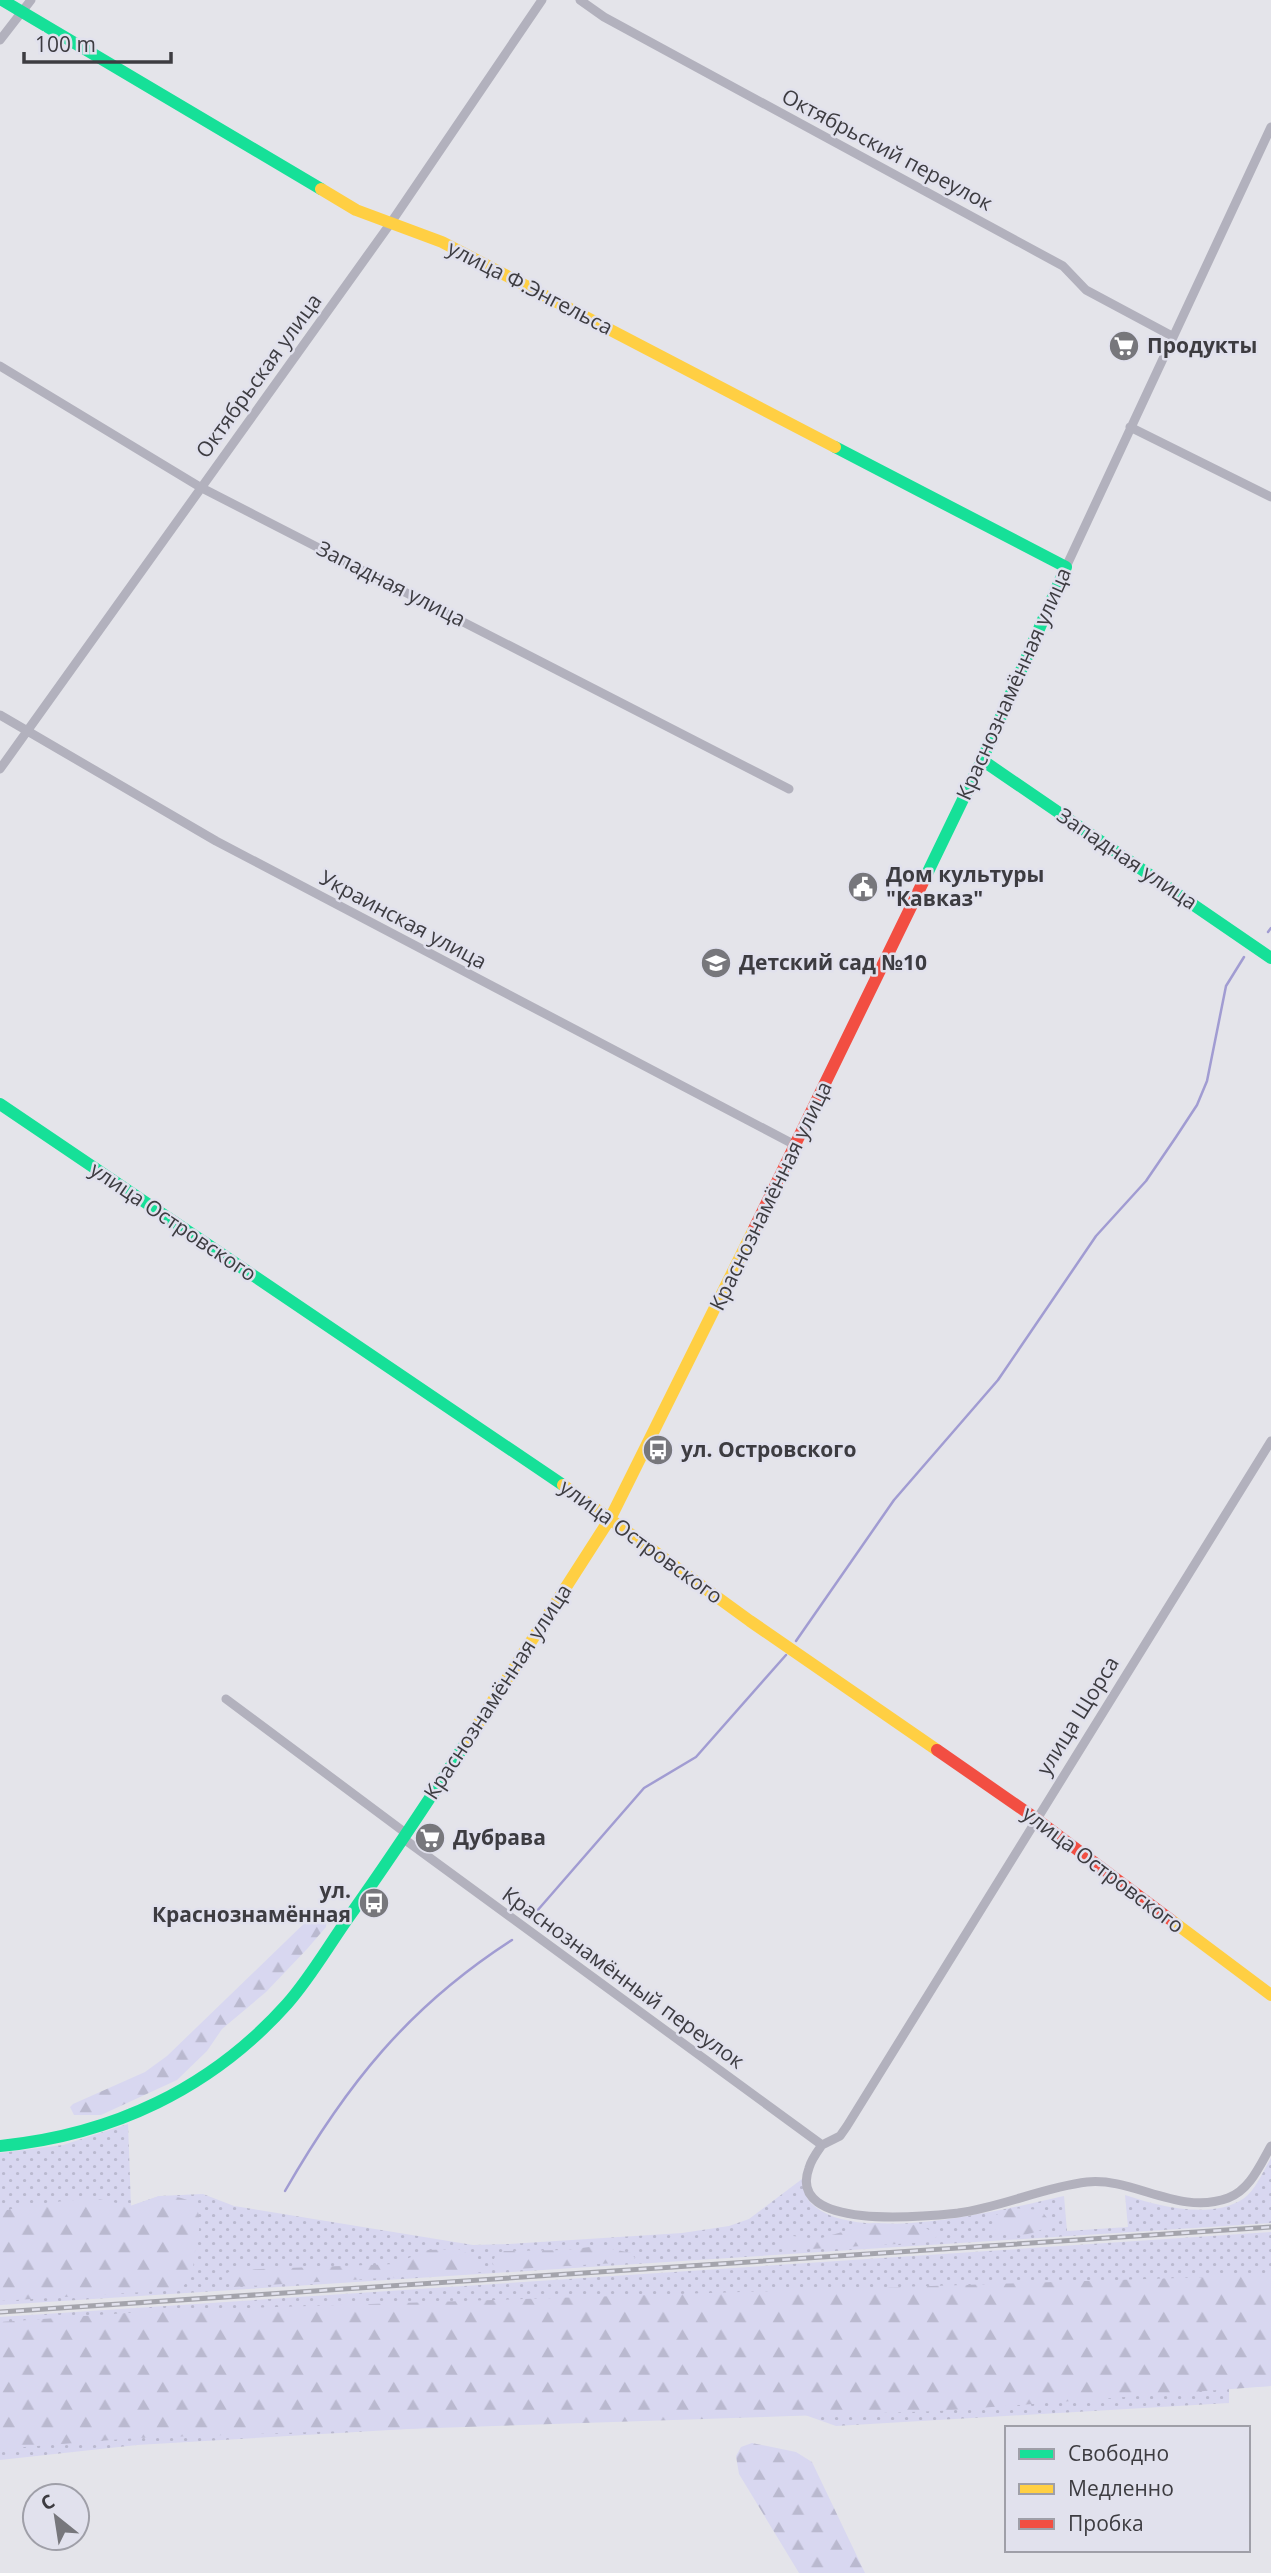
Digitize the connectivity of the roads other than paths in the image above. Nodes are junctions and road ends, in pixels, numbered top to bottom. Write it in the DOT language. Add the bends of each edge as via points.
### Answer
graph roads {
  1 [pos="2,0"];
  2 [pos="31,0"];
  3 [pos="542,0"];
  4 [pos="580,0"];
  5 [pos="22,12"];
  6 [pos="0,40"];
  7 [pos="1271,127"];
  8 [pos="390,224"];
  9 [pos="1172,336"];
  10 [pos="0,366"];
  11 [pos="1130,427"];
  12 [pos="200,487"];
  13 [pos="1271,497"];
  14 [pos="1066,567"];
  15 [pos="0,715"];
  16 [pos="28,731"];
  17 [pos="982,760"];
  18 [pos="0,769"];
  19 [pos="789,789"];
  20 [pos="1271,958"];
  21 [pos="0,1104"];
  22 [pos="795,1145"];
  23 [pos="1271,1441"];
  24 [pos="611,1517"];
  25 [pos="226,1699"];
  26 [pos="1035,1818"];
  27 [pos="406,1836"];
  28 [pos="1271,1995"];
  29 [pos="822,2145"];
  30 [pos="0,2146"];
  31 [pos="1271,2146"];
  1 -- 5 [label="main road, улица Ф.Энгельса"];
  2 -- 5 [label="street"];
  3 -- 8 [label="street, Октябрьская улица"];
  4 -- 9 [label="street, Октябрьский переулок" via="1063,266 1086,290"];
  5 -- 6 [label="street"];
  5 -- 8 [label="main road, улица Ф.Энгельса" via="356,210"];
  7 -- 9 [label="street, Краснознамённая улица"];
  8 -- 12 [label="street, Октябрьская улица"];
  8 -- 14 [label="main road, улица Ф.Энгельса" via="442,242"];
  9 -- 11 [label="street, Краснознамённая улица"];
  10 -- 12 [label="street, Западная улица"];
  11 -- 13 [label="street"];
  11 -- 14 [label="street, Краснознамённая улица"];
  12 -- 16 [label="street, Октябрьская улица"];
  12 -- 19 [label="street, Западная улица"];
  14 -- 17 [label="main road, Краснознамённая улица"];
  15 -- 16 [label="street, Украинская улица"];
  16 -- 18 [label="street, Октябрьская улица"];
  16 -- 22 [label="street, Украинская улица" via="216,841"];
  17 -- 20 [label="main road, Западная улица"];
  17 -- 22 [label="main road, Краснознамённая улица"];
  21 -- 24 [label="main road, улица Островского"];
  22 -- 24 [label="main road, Краснознамённая улица" via="661,1424"];
  23 -- 26 [label="street, улица Щорса"];
  24 -- 26 [label="main road, улица Островского"];
  24 -- 27 [label="main road, Краснознамённая улица"];
  25 -- 27 [label="street, Краснознамённый переулок"];
  26 -- 28 [label="main road, улица Островского"];
  26 -- 29 [label="street, улица Щорса" via="847,2126 840,2136"];
  27 -- 29 [label="street, Краснознамённый переулок"];
  27 -- 30 [label="main road, Краснознамённая улица" via="303,1984 266,2027 221,2064 182,2090 91,2131"];
  29 -- 31 [label="street" via="808,2169 814,2197 832,2210 880,2218 959,2213 1086,2182 1114,2184 1163,2199 1218,2201 1243,2189"];
}
